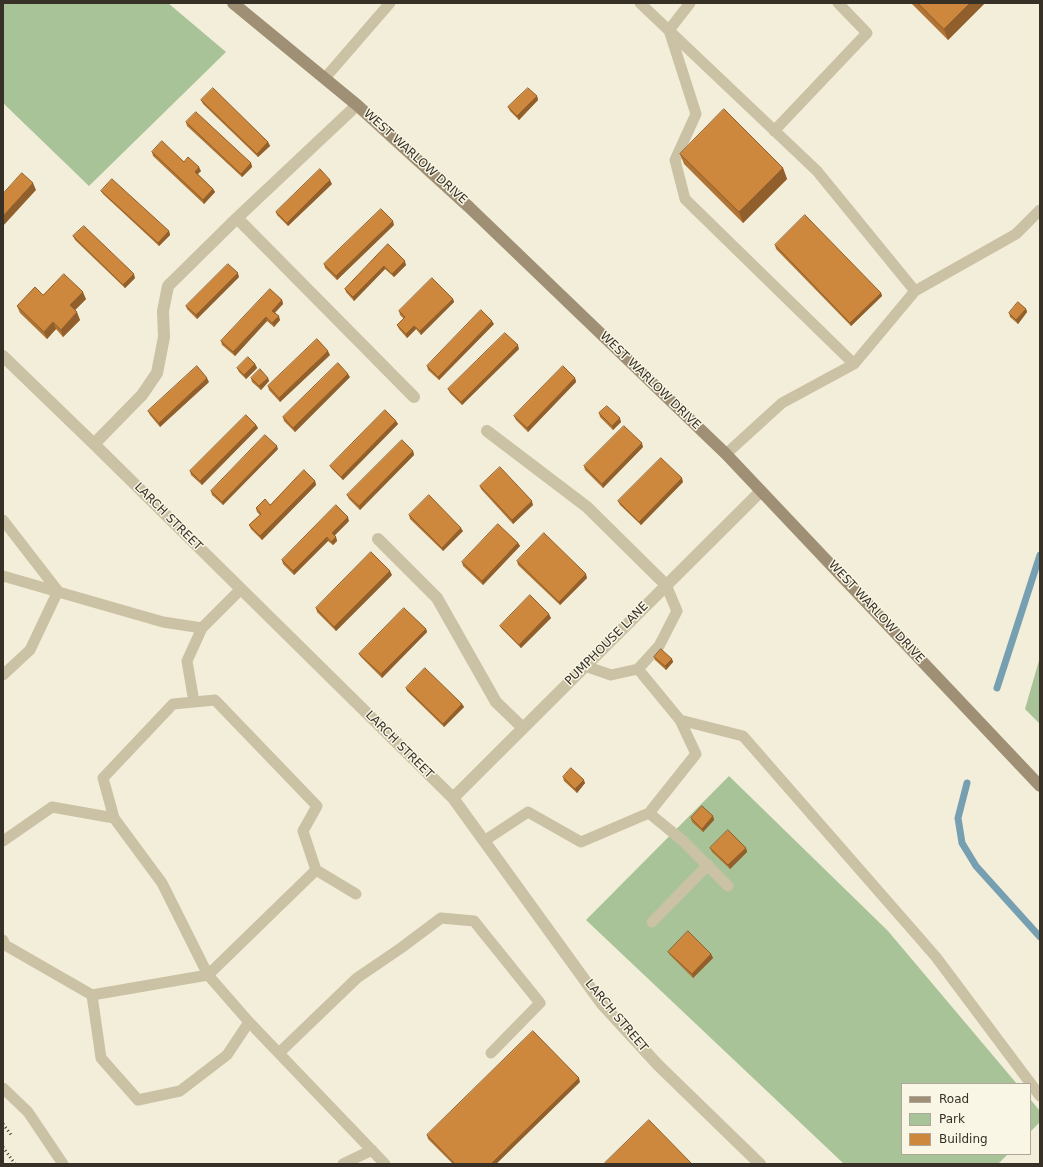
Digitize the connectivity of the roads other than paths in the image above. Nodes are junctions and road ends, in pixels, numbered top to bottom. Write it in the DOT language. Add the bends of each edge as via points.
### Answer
graph roads {
  1 [pos="233,3"];
  2 [pos="640,3"];
  3 [pos="690,3"];
  4 [pos="838,3"];
  5 [pos="385,6"];
  6 [pos="669,30"];
  7 [pos="325,78"];
  8 [pos="357,105"];
  9 [pos="774,131"];
  10 [pos="1040,210"];
  11 [pos="237,218"];
  12 [pos="916,291"];
  13 [pos="3,356"];
  14 [pos="854,364"];
  15 [pos="414,397"];
  16 [pos="487,430"];
  17 [pos="94,444"];
  18 [pos="726,454"];
  19 [pos="761,490"];
  20 [pos="3,520"];
  21 [pos="378,539"];
  22 [pos="3,576"];
  23 [pos="666,584"];
  24 [pos="241,589"];
  25 [pos="58,591"];
  26 [pos="202,628"];
  27 [pos="585,666"];
  28 [pos="638,669"];
  29 [pos="3,675"];
  30 [pos="194,702"];
  31 [pos="680,720"];
  32 [pos="523,728"];
  33 [pos="1040,786"];
  34 [pos="453,798"];
  35 [pos="649,813"];
  36 [pos="114,818"];
  37 [pos="3,841"];
  38 [pos="484,841"];
  39 [pos="708,865"];
  40 [pos="316,870"];
  41 [pos="728,886"];
  42 [pos="356,894"];
  43 [pos="652,922"];
  44 [pos="3,940"];
  45 [pos="208,975"];
  46 [pos="92,995"];
  47 [pos="249,1022"];
  48 [pos="279,1053"];
  49 [pos="492,1054"];
  50 [pos="1030,1083"];
  51 [pos="1031,1084"];
  52 [pos="3,1088"];
  53 [pos="1040,1096"];
  54 [pos="372,1150"];
  55 [pos="63,1164"];
  56 [pos="343,1164"];
  57 [pos="385,1164"];
  58 [pos="760,1164"];
  1 -- 7 [label="street, WEST WARLOW DRIVE"];
  2 -- 6 [label="lane"];
  3 -- 6 [label="lane"];
  4 -- 9 [label="lane" via="867,33"];
  5 -- 7 [label="lane"];
  6 -- 9 [label="lane"];
  6 -- 14 [label="lane" via="696,114 675,160 685,199"];
  7 -- 8 [label="street, WEST WARLOW DRIVE"];
  8 -- 11 [label="street"];
  8 -- 18 [label="street, WEST WARLOW DRIVE" via="470,206"];
  9 -- 12 [label="lane" via="817,171"];
  10 -- 12 [label="lane" via="1016,234"];
  11 -- 15 [label="street"];
  11 -- 17 [label="street" via="168,286 163,311 164,337 157,373 142,395"];
  12 -- 14 [label="lane"];
  13 -- 17 [label="street, LARCH STREET"];
  14 -- 18 [label="lane" via="782,403"];
  16 -- 23 [label="street" via="587,507"];
  17 -- 24 [label="street, LARCH STREET"];
  18 -- 19 [label="street, WEST WARLOW DRIVE"];
  19 -- 23 [label="street, PUMPHOUSE LANE"];
  19 -- 33 [label="street, WEST WARLOW DRIVE"];
  20 -- 25 [label="lane"];
  21 -- 32 [label="street" via="437,598 496,702"];
  22 -- 25 [label="lane"];
  23 -- 27 [label="street, PUMPHOUSE LANE"];
  23 -- 28 [label="lane" via="677,611 659,646"];
  24 -- 26 [label="lane"];
  24 -- 34 [label="street, LARCH STREET"];
  25 -- 26 [label="lane" via="163,622"];
  25 -- 29 [label="lane" via="30,650"];
  26 -- 30 [label="lane" via="187,661"];
  27 -- 28 [label="lane" via="611,676"];
  27 -- 32 [label="street, PUMPHOUSE LANE"];
  28 -- 31 [label="lane"];
  30 -- 36 [label="lane" via="173,704 104,778"];
  30 -- 40 [label="lane" via="215,700 317,806 303,831"];
  31 -- 35 [label="lane" via="696,754"];
  31 -- 50 [label="lane" via="743,736 936,957"];
  32 -- 34 [label="street, PUMPHOUSE LANE"];
  34 -- 38 [label="street, LARCH STREET"];
  35 -- 38 [label="lane" via="581,842 528,812"];
  35 -- 39 [label="lane"];
  36 -- 37 [label="lane" via="52,807"];
  36 -- 45 [label="lane" via="162,883"];
  38 -- 58 [label="street, LARCH STREET" via="602,1004 658,1065"];
  39 -- 41 [label="lane"];
  39 -- 43 [label="lane"];
  40 -- 42 [label="lane"];
  40 -- 45 [label="lane"];
  44 -- 46 [label="lane" via="6,945"];
  45 -- 46 [label="lane"];
  45 -- 47 [label="lane"];
  46 -- 47 [label="lane" via="101,1058 138,1100 180,1091 227,1055"];
  47 -- 48 [label="lane"];
  48 -- 49 [label="lane" via="357,978 441,918 474,921 540,1003"];
  48 -- 54 [label="lane"];
  51 -- 53 [label="lane"];
  52 -- 55 [label="lane" via="28,1112"];
  54 -- 56 [label="lane"];
  54 -- 57 [label="lane"];
}
